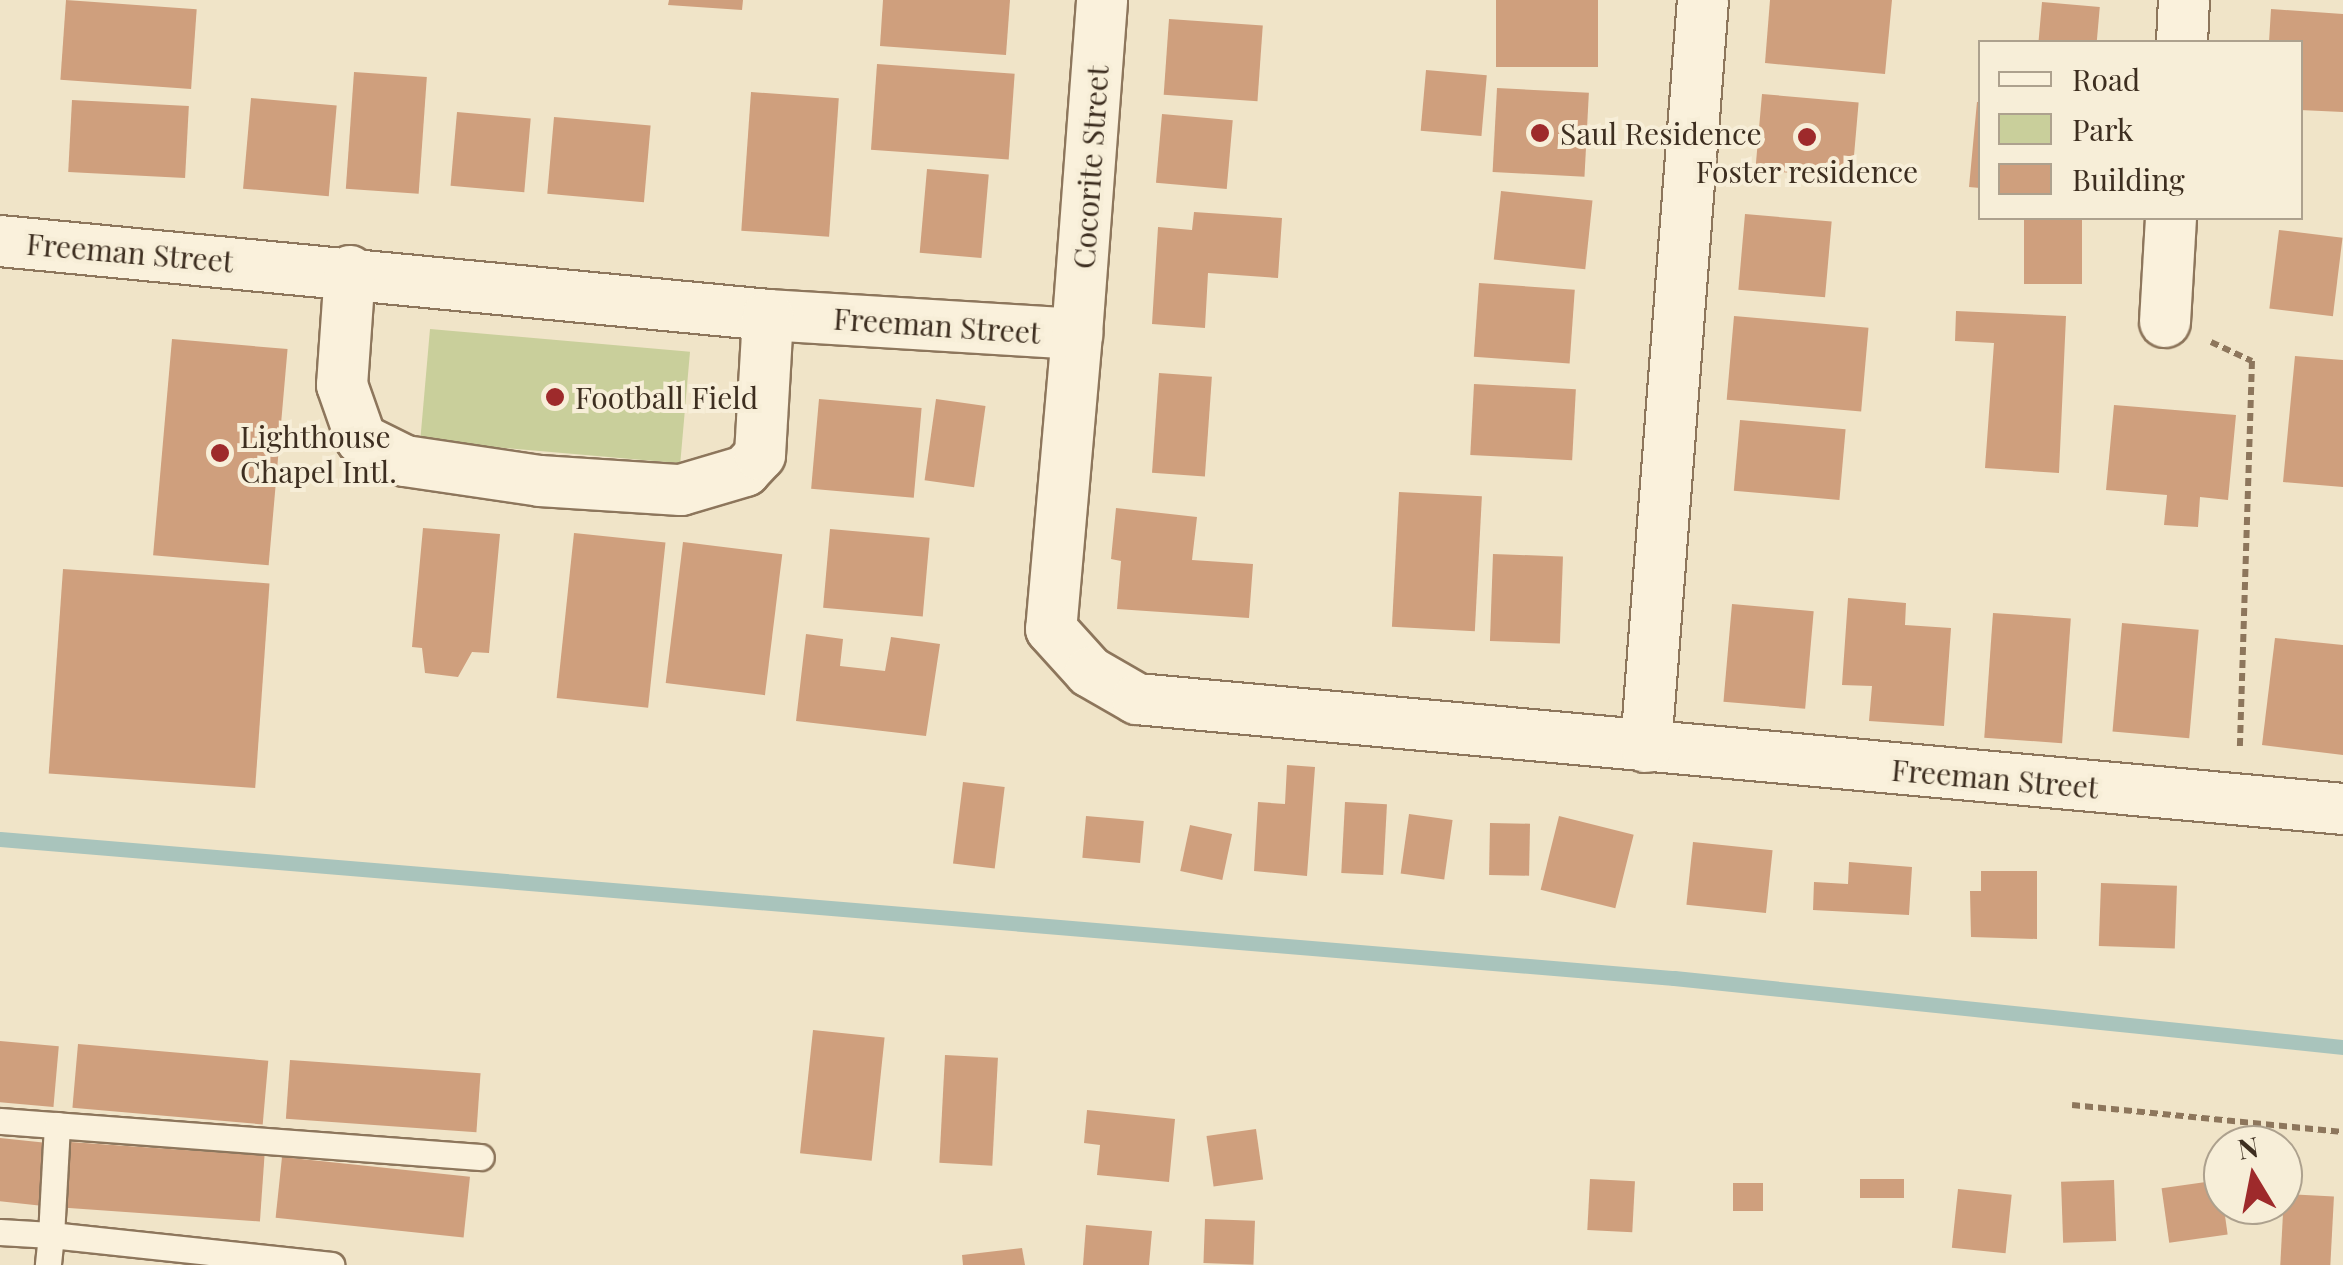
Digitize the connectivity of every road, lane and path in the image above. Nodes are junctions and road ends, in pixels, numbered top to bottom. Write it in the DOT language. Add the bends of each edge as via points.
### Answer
graph roads {
  1 [pos="1102,0"];
  2 [pos="1702,0"];
  3 [pos="2184,0"];
  4 [pos="2182,40"];
  5 [pos="2172,220"];
  6 [pos="0,241"];
  7 [pos="350,271"];
  8 [pos="768,315"];
  9 [pos="2165,322"];
  10 [pos="1077,334"];
  11 [pos="1646,747"];
  12 [pos="2238,799"];
  13 [pos="2343,808"];
  14 [pos="2072,1105"];
  15 [pos="0,1121"];
  16 [pos="57,1125"];
  17 [pos="2343,1132"];
  18 [pos="480,1157"];
  19 [pos="0,1232"];
  20 [pos="51,1235"];
  21 [pos="48,1265"];
  22 [pos="331,1265"];
  1 -- 10 [label="street, Cocorite Street"];
  2 -- 11 [label="street"];
  3 -- 4 [label="street"];
  5 -- 9 [label="street"];
  6 -- 7 [label="street, Freeman Street"];
  7 -- 8 [label="street, Freeman Street"];
  7 -- 8 [label="street" via="342,385 361,440 405,461 540,481 680,490 745,471 760,455"];
  8 -- 10 [label="street, Freeman Street"];
  9 -- 12 [label="path" via="2252,360"];
  10 -- 11 [label="street, Freeman Street" via="1051,629 1090,672 1138,699"];
  11 -- 12 [label="street, Freeman Street"];
  12 -- 13 [label="street, Freeman Street"];
  14 -- 17 [label="path"];
  15 -- 16 [label="lane"];
  16 -- 18 [label="lane"];
  16 -- 20 [label="lane"];
  19 -- 20 [label="lane"];
  20 -- 21 [label="lane"];
  20 -- 22 [label="lane"];
}
